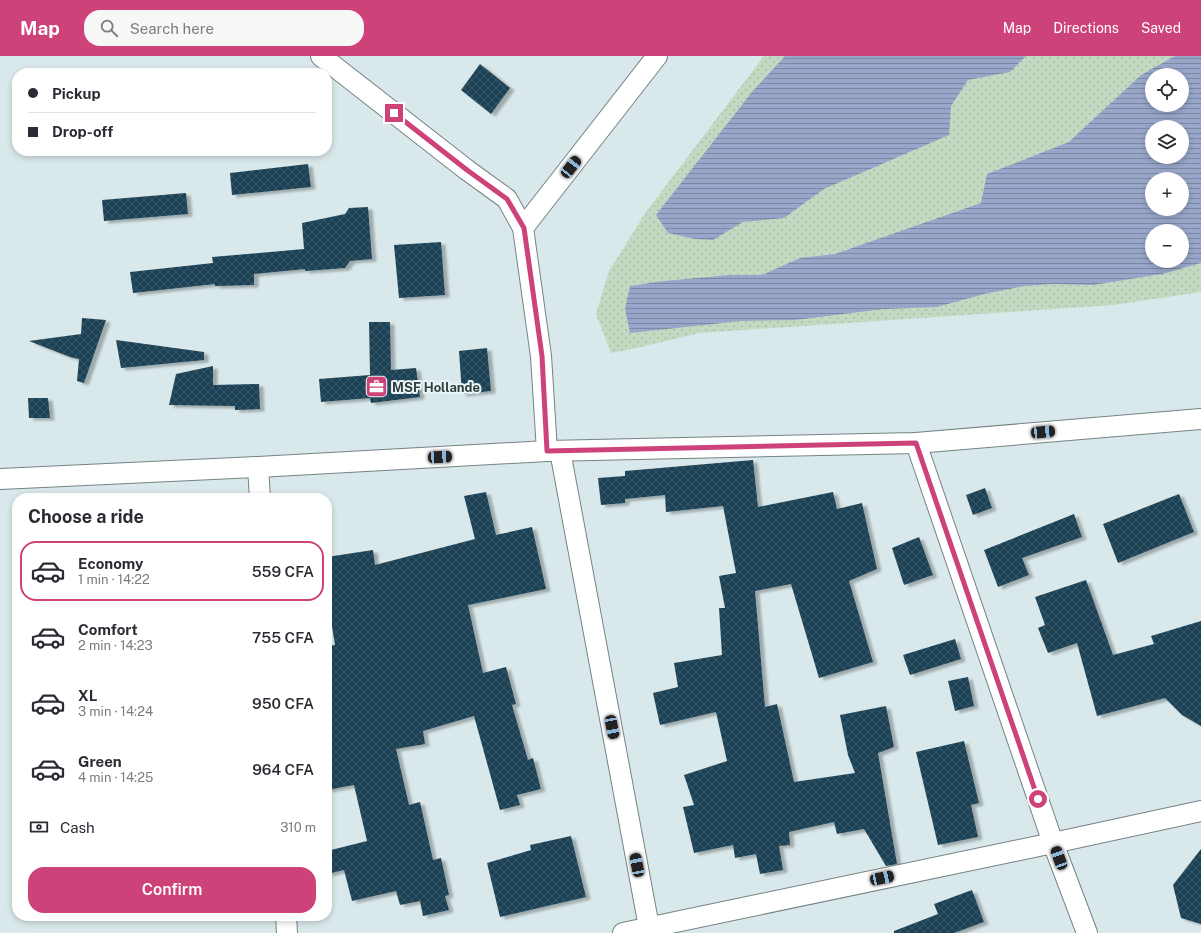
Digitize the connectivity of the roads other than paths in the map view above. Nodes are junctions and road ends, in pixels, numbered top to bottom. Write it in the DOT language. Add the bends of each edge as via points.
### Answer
graph roads {
  1 [pos="321,56"];
  2 [pos="657,56"];
  3 [pos="524,228"];
  4 [pos="1201,419"];
  5 [pos="916,443"];
  6 [pos="554,451"];
  7 [pos="258,467"];
  8 [pos="0,479"];
  9 [pos="260,493"];
  10 [pos="1201,811"];
  11 [pos="1053,843"];
  12 [pos="286,921"];
  13 [pos="649,926"];
  14 [pos="287,933"];
  15 [pos="623,933"];
  16 [pos="1087,933"];
  1 -- 3 [label="street" via="507,199"];
  2 -- 3 [label="street"];
  3 -- 6 [label="street"];
  4 -- 5 [label="street"];
  5 -- 6 [label="street"];
  5 -- 11 [label="street"];
  6 -- 7 [label="street"];
  6 -- 13 [label="street"];
  7 -- 8 [label="street"];
  7 -- 9 [label="street"];
  10 -- 11 [label="street"];
  11 -- 13 [label="street"];
  11 -- 16 [label="street"];
  12 -- 14 [label="street"];
  13 -- 15 [label="street"];
}
